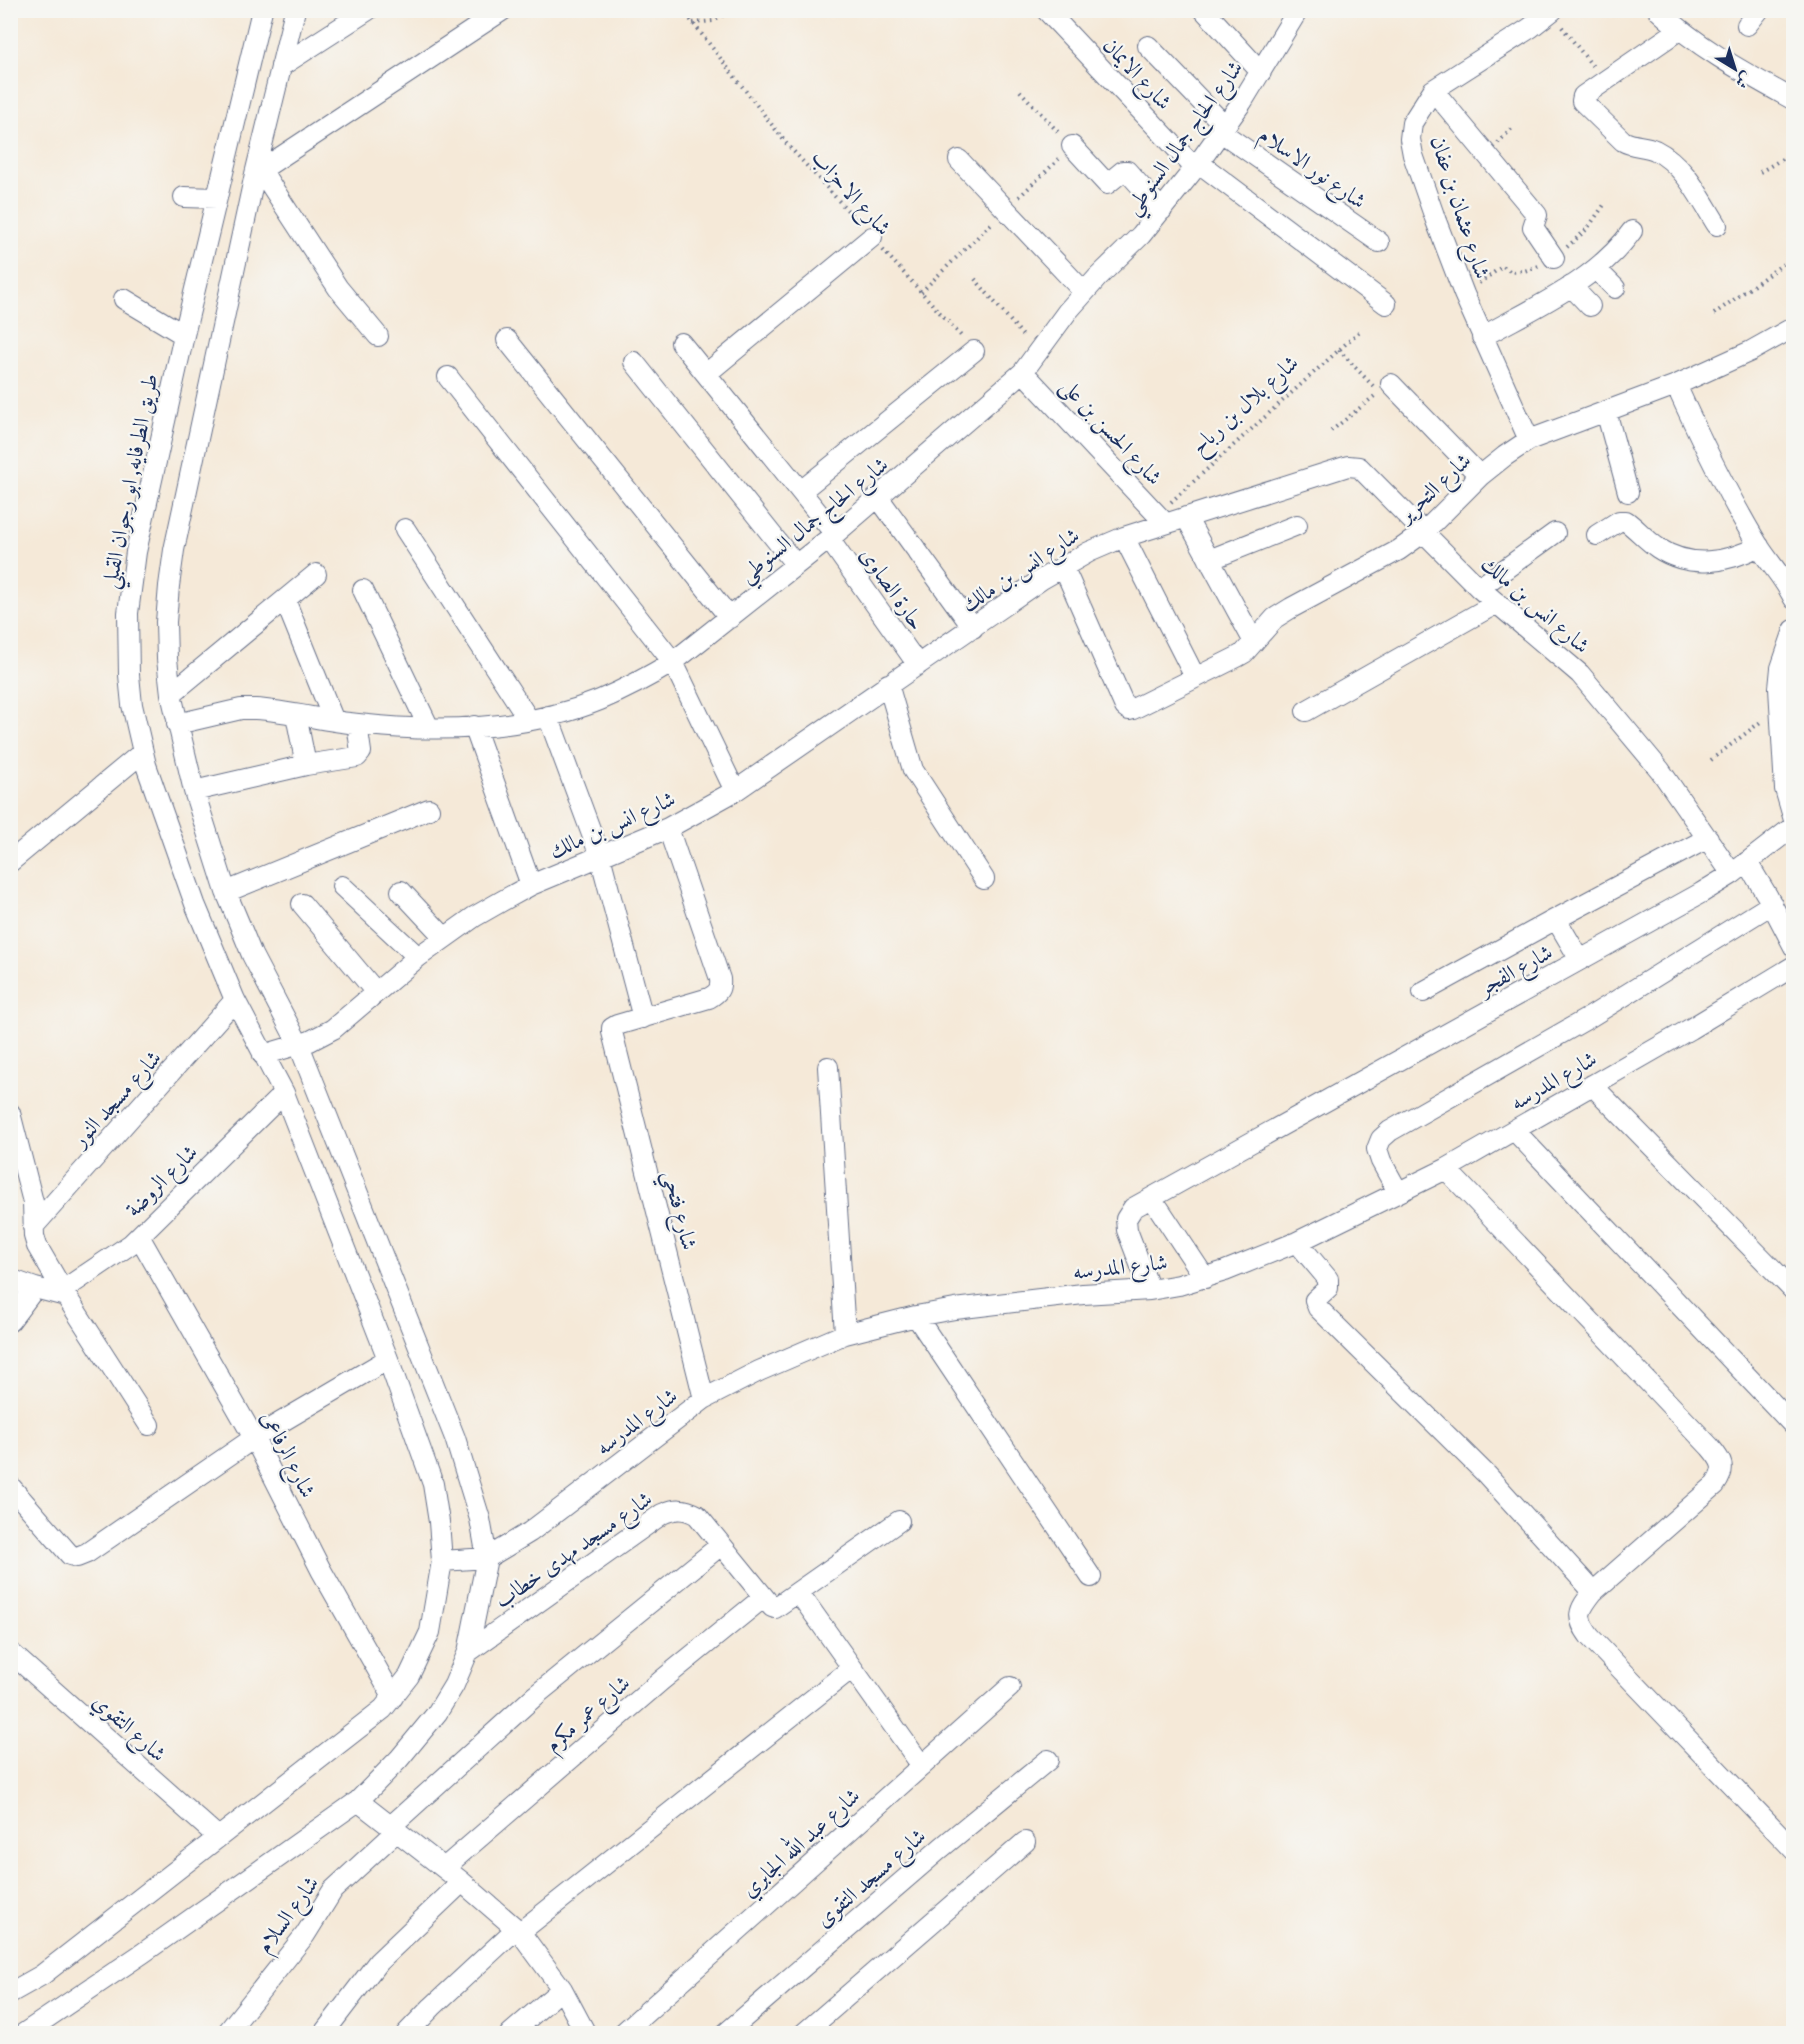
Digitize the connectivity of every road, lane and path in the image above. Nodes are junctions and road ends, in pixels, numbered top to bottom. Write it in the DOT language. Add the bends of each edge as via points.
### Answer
graph roads {
  1 [pos="262,10"];
  2 [pos="295,10"];
  3 [pos="368,10"];
  4 [pos="502,10"];
  5 [pos="683,10"];
  6 [pos="732,10"];
  7 [pos="1046,10"];
  8 [pos="1204,10"];
  9 [pos="1299,10"];
  10 [pos="1658,10"];
  11 [pos="1552,11"];
  12 [pos="693,23"];
  13 [pos="1679,30"];
  14 [pos="1148,46"];
  15 [pos="281,66"];
  16 [pos="1261,72"];
  17 [pos="1604,80"];
  18 [pos="1432,90"];
  19 [pos="1020,91"];
  20 [pos="1794,100"];
  21 [pos="1223,129"];
  22 [pos="1072,146"];
  23 [pos="1794,152"];
  24 [pos="959,160"];
  25 [pos="1197,165"];
  26 [pos="258,172"];
  27 [pos="1760,172"];
  28 [pos="184,196"];
  29 [pos="217,198"];
  30 [pos="1162,210"];
  31 [pos="1717,225"];
  32 [pos="1632,231"];
  33 [pos="872,237"];
  34 [pos="1379,242"];
  35 [pos="1794,256"];
  36 [pos="1554,258"];
  37 [pos="1596,269"];
  38 [pos="975,279"];
  39 [pos="1571,286"];
  40 [pos="1615,288"];
  41 [pos="1084,292"];
  42 [pos="124,299"];
  43 [pos="1386,304"];
  44 [pos="1590,306"];
  45 [pos="1714,314"];
  46 [pos="1794,327"];
  47 [pos="1362,329"];
  48 [pos="184,335"];
  49 [pos="378,336"];
  50 [pos="1482,337"];
  51 [pos="507,340"];
  52 [pos="681,343"];
  53 [pos="1339,350"];
  54 [pos="974,351"];
  55 [pos="1037,352"];
  56 [pos="634,362"];
  57 [pos="1023,372"];
  58 [pos="706,374"];
  59 [pos="448,377"];
  60 [pos="1390,384"];
  61 [pos="1676,385"];
  62 [pos="1606,411"];
  63 [pos="1330,431"];
  64 [pos="1528,440"];
  65 [pos="1480,476"];
  66 [pos="801,491"];
  67 [pos="1628,492"];
  68 [pos="878,498"];
  69 [pos="1186,518"];
  70 [pos="1161,519"];
  71 [pos="1297,525"];
  72 [pos="405,529"];
  73 [pos="1424,532"];
  74 [pos="1555,533"];
  75 [pos="1597,535"];
  76 [pos="832,536"];
  77 [pos="1124,537"];
  78 [pos="1759,546"];
  79 [pos="1209,560"];
  80 [pos="796,565"];
  81 [pos="1063,566"];
  82 [pos="316,574"];
  83 [pos="1479,588"];
  84 [pos="363,590"];
  85 [pos="1792,592"];
  86 [pos="285,600"];
  87 [pos="1497,603"];
  88 [pos="730,618"];
  89 [pos="973,628"];
  90 [pos="1794,630"];
  91 [pos="1254,642"];
  92 [pos="673,662"];
  93 [pos="918,665"];
  94 [pos="1195,677"];
  95 [pos="888,684"];
  96 [pos="171,694"];
  97 [pos="1781,706"];
  98 [pos="1306,711"];
  99 [pos="296,715"];
  100 [pos="538,718"];
  101 [pos="334,721"];
  102 [pos="177,724"];
  103 [pos="357,724"];
  104 [pos="474,726"];
  105 [pos="429,728"];
  106 [pos="143,752"];
  107 [pos="1712,760"];
  108 [pos="306,765"];
  109 [pos="194,791"];
  110 [pos="735,791"];
  111 [pos="429,809"];
  112 [pos="1794,820"];
  113 [pos="1794,826"];
  114 [pos="668,828"];
  115 [pos="1708,838"];
  116 [pos="600,856"];
  117 [pos="10,862"];
  118 [pos="1739,868"];
  119 [pos="984,879"];
  120 [pos="531,885"];
  121 [pos="342,886"];
  122 [pos="401,891"];
  123 [pos="226,892"];
  124 [pos="302,904"];
  125 [pos="1772,904"];
  126 [pos="1556,920"];
  127 [pos="444,937"];
  128 [pos="1794,947"];
  129 [pos="418,957"];
  130 [pos="1580,960"];
  131 [pos="1794,966"];
  132 [pos="375,991"];
  133 [pos="1423,992"];
  134 [pos="235,1000"];
  135 [pos="643,1018"];
  136 [pos="298,1045"];
  137 [pos="263,1055"];
  138 [pos="828,1067"];
  139 [pos="1592,1085"];
  140 [pos="284,1093"];
  141 [pos="11,1114"];
  142 [pos="1514,1130"];
  143 [pos="1446,1169"];
  144 [pos="1398,1192"];
  145 [pos="1152,1198"];
  146 [pos="33,1227"];
  147 [pos="139,1236"];
  148 [pos="1297,1242"];
  149 [pos="1205,1278"];
  150 [pos="10,1279"];
  151 [pos="35,1288"];
  152 [pos="1150,1290"];
  153 [pos="1794,1291"];
  154 [pos="64,1293"];
  155 [pos="916,1316"];
  156 [pos="10,1321"];
  157 [pos="845,1334"];
  158 [pos="388,1359"];
  159 [pos="704,1399"];
  160 [pos="148,1425"];
  161 [pos="1794,1426"];
  162 [pos="254,1438"];
  163 [pos="10,1486"];
  164 [pos="899,1521"];
  165 [pos="721,1545"];
  166 [pos="487,1558"];
  167 [pos="442,1561"];
  168 [pos="1091,1576"];
  169 [pos="1593,1592"];
  170 [pos="799,1593"];
  171 [pos="769,1603"];
  172 [pos="10,1652"];
  173 [pos="468,1652"];
  174 [pos="852,1668"];
  175 [pos="1010,1687"];
  176 [pos="393,1697"];
  177 [pos="1048,1760"];
  178 [pos="922,1766"];
  179 [pos="358,1801"];
  180 [pos="393,1829"];
  181 [pos="218,1837"];
  182 [pos="1024,1842"];
  183 [pos="1794,1850"];
  184 [pos="444,1868"];
  185 [pos="462,1882"];
  186 [pos="518,1930"];
  187 [pos="561,1989"];
  188 [pos="10,1993"];
  189 [pos="23,2034"];
  190 [pos="226,2034"];
  191 [pos="323,2034"];
  192 [pos="406,2034"];
  193 [pos="510,2034"];
  194 [pos="586,2034"];
  195 [pos="622,2034"];
  196 [pos="725,2034"];
  197 [pos="803,2034"];
  1 -- 29 [label="street, طريق الطرفايه, ابو رجوان القبلي"];
  2 -- 15 [label="street"];
  3 -- 15 [label="street"];
  4 -- 26 [label="street"];
  5 -- 12 [label="path, شارع الاحزاب"];
  6 -- 12 [label="path" via="713,21"];
  7 -- 25 [label="street, شارع الايمان"];
  8 -- 16 [label="street"];
  9 -- 16 [label="street, شارع الحاج جمال السنوطي"];
  10 -- 13 [label="street"];
  11 -- 17 [label="path"];
  11 -- 18 [label="street, شارع عثمان بن عفان"];
  12 -- 33 [label="path, شارع الاحزاب" via="786,143"];
  13 -- 17 [label="street"];
  13 -- 20 [label="street" via="1719,58"];
  14 -- 21 [label="street, شارع نور الاسلام"];
  15 -- 26 [label="street"];
  16 -- 21 [label="street, شارع الحاج جمال السنوطي"];
  17 -- 31 [label="street" via="1581,97 1585,104 1623,141 1652,149 1671,160"];
  18 -- 36 [label="street" via="1537,216 1533,226"];
  18 -- 50 [label="street, شارع عثمان بن عفان" via="1412,123 1413,155"];
  19 -- 22 [label="path"];
  21 -- 25 [label="street, شارع الحاج جمال السنوطي"];
  21 -- 34 [label="street, شارع نور الاسلام"];
  22 -- 30 [label="street" via="1104,183 1127,171"];
  23 -- 27 [label="path"];
  24 -- 41 [label="street"];
  25 -- 30 [label="street, شارع الحاج جمال السنوطي"];
  25 -- 43 [label="street, شارع الايمان"];
  26 -- 49 [label="street" via="338,288"];
  26 -- 96 [label="street" via="168,586 167,659"];
  28 -- 29 [label="street"];
  29 -- 48 [label="street, طريق الطرفايه, ابو رجوان القبلي"];
  30 -- 41 [label="street, شارع الحاج جمال السنوطي"];
  32 -- 37 [label="street"];
  33 -- 54 [label="path, شارع الاحزاب"];
  33 -- 58 [label="street"];
  35 -- 45 [label="path"];
  37 -- 39 [label="street"];
  37 -- 40 [label="street"];
  38 -- 55 [label="path"];
  39 -- 44 [label="street"];
  39 -- 50 [label="street"];
  41 -- 55 [label="street, شارع الحاج جمال السنوطي"];
  42 -- 48 [label="street"];
  46 -- 61 [label="street, شارع التحرير"];
  47 -- 53 [label="path, شارع بلال بن رباح"];
  48 -- 106 [label="street, طريق الطرفايه, ابو رجوان القبلي" via="131,583 129,675"];
  50 -- 64 [label="street, شارع عثمان بن عفان"];
  51 -- 88 [label="street"];
  52 -- 58 [label="street, حارة الصاوى"];
  53 -- 63 [label="path" via="1380,393"];
  53 -- 70 [label="path, شارع بلال بن رباح"];
  54 -- 66 [label="street"];
  55 -- 57 [label="street, شارع الحاج جمال السنوطي"];
  56 -- 80 [label="street"];
  57 -- 68 [label="street, شارع الحاج جمال السنوطي"];
  57 -- 70 [label="street, شارع الحسن بن على"];
  58 -- 66 [label="street, حارة الصاوى"];
  59 -- 92 [label="street"];
  60 -- 65 [label="street"];
  61 -- 62 [label="street, شارع التحرير"];
  61 -- 78 [label="street"];
  62 -- 64 [label="street, شارع التحرير"];
  62 -- 67 [label="street"];
  64 -- 65 [label="street, شارع التحرير"];
  65 -- 73 [label="street, شارع التحرير"];
  66 -- 76 [label="street, حارة الصاوى"];
  68 -- 76 [label="street, شارع الحاج جمال السنوطي"];
  68 -- 89 [label="street"];
  69 -- 70 [label="street, شارع انس بن مالك"];
  69 -- 73 [label="street, شارع انس بن مالك" via="1355,466"];
  69 -- 79 [label="street"];
  70 -- 77 [label="street, شارع انس بن مالك"];
  71 -- 79 [label="street"];
  72 -- 100 [label="street"];
  73 -- 83 [label="street, شارع انس بن مالك"];
  73 -- 91 [label="street, شارع التحرير" via="1399,550 1275,618"];
  74 -- 83 [label="street"];
  75 -- 78 [label="street" via="1619,521 1626,521 1659,548 1699,562 1740,556"];
  76 -- 80 [label="street, شارع الحاج جمال السنوطي"];
  76 -- 93 [label="street, حارة الصاوى"];
  77 -- 81 [label="street, شارع انس بن مالك"];
  77 -- 94 [label="street"];
  78 -- 85 [label="street"];
  79 -- 91 [label="street"];
  80 -- 88 [label="street, شارع الحاج جمال السنوطي"];
  81 -- 89 [label="street, شارع انس بن مالك"];
  81 -- 94 [label="street, شارع التحرير" via="1125,707 1133,709"];
  82 -- 86 [label="street"];
  83 -- 87 [label="street, شارع انس بن مالك"];
  84 -- 105 [label="street"];
  86 -- 96 [label="street"];
  86 -- 101 [label="street"];
  87 -- 98 [label="street"];
  87 -- 115 [label="street, شارع انس بن مالك" via="1580,674 1660,770"];
  88 -- 92 [label="street, شارع الحاج جمال السنوطي"];
  89 -- 93 [label="street, شارع انس بن مالك"];
  90 -- 97 [label="street" via="1781,668"];
  91 -- 94 [label="street, شارع التحرير" via="1237,657"];
  92 -- 100 [label="street, شارع الحاج جمال السنوطي" via="600,700"];
  92 -- 110 [label="street"];
  93 -- 95 [label="street, شارع انس بن مالك"];
  95 -- 110 [label="street, شارع انس بن مالك"];
  95 -- 119 [label="street" via="913,770"];
  96 -- 102 [label="street"];
  97 -- 107 [label="path"];
  97 -- 112 [label="street" via="1785,789"];
  99 -- 101 [label="street, شارع الحاج جمال السنوطي"];
  99 -- 102 [label="street, شارع الحاج جمال السنوطي" via="241,710"];
  99 -- 108 [label="street"];
  100 -- 104 [label="street, شارع الحاج جمال السنوطي"];
  100 -- 116 [label="street"];
  101 -- 103 [label="street, شارع الحاج جمال السنوطي"];
  102 -- 109 [label="street"];
  103 -- 105 [label="street, شارع الحاج جمال السنوطي"];
  103 -- 108 [label="street" via="359,756"];
  104 -- 105 [label="street, شارع الحاج جمال السنوطي"];
  104 -- 120 [label="street"];
  106 -- 117 [label="street"];
  106 -- 134 [label="street, طريق الطرفايه, ابو رجوان القبلي" via="195,904"];
  108 -- 109 [label="street"];
  109 -- 123 [label="street"];
  110 -- 114 [label="street, شارع انس بن مالك"];
  111 -- 123 [label="street"];
  113 -- 118 [label="street"];
  114 -- 116 [label="street, شارع انس بن مالك"];
  114 -- 135 [label="street" via="720,985 719,991 709,998"];
  115 -- 118 [label="street, شارع انس بن مالك"];
  115 -- 126 [label="street, شارع الفجر"];
  116 -- 120 [label="street, شارع انس بن مالك"];
  116 -- 135 [label="street"];
  118 -- 125 [label="street, شارع انس بن مالك"];
  118 -- 130 [label="street"];
  120 -- 127 [label="street, شارع انس بن مالك"];
  121 -- 129 [label="street"];
  122 -- 127 [label="street"];
  123 -- 136 [label="street" via="252,955"];
  124 -- 132 [label="street"];
  125 -- 128 [label="street, شارع انس بن مالك"];
  125 -- 144 [label="street" via="1590,1017 1390,1131 1377,1149"];
  126 -- 130 [label="street, شارع الفجر"];
  126 -- 133 [label="street"];
  127 -- 129 [label="street, شارع انس بن مالك"];
  129 -- 132 [label="street, شارع انس بن مالك"];
  130 -- 145 [label="street, شارع الفجر"];
  131 -- 139 [label="street, شارع المدرسه"];
  132 -- 136 [label="street, شارع انس بن مالك" via="333,1029"];
  134 -- 137 [label="street, طريق الطرفايه, ابو رجوان القبلي"];
  134 -- 146 [label="street, شارع مسجد النور"];
  135 -- 159 [label="street, شارع فتحي" via="614,1026 612,1032"];
  136 -- 137 [label="street, شارع انس بن مالك"];
  136 -- 166 [label="street" via="455,1438 480,1519"];
  137 -- 140 [label="street, طريق الطرفايه, ابو رجوان القبلي"];
  138 -- 157 [label="street"];
  139 -- 142 [label="street, شارع المدرسه"];
  139 -- 153 [label="street"];
  140 -- 147 [label="street, شارع الروضة"];
  140 -- 158 [label="street, طريق الطرفايه, ابو رجوان القبلي"];
  141 -- 146 [label="street" via="33,1202"];
  142 -- 143 [label="street, شارع المدرسه"];
  142 -- 161 [label="street"];
  143 -- 144 [label="street, شارع المدرسه"];
  143 -- 169 [label="street" via="1719,1457 1722,1475 1715,1485"];
  144 -- 148 [label="street, شارع المدرسه"];
  145 -- 149 [label="street"];
  145 -- 152 [label="street, شارع الفجر" via="1133,1208 1126,1219"];
  146 -- 154 [label="street" via="37,1246"];
  147 -- 154 [label="street, شارع الروضة"];
  147 -- 162 [label="street, شارع الرفاعى"];
  148 -- 149 [label="street, شارع المدرسه"];
  148 -- 169 [label="street" via="1328,1279 1328,1288 1315,1300 1318,1308 1487,1475"];
  149 -- 152 [label="street, شارع المدرسه"];
  150 -- 151 [label="street"];
  151 -- 154 [label="street"];
  151 -- 156 [label="street"];
  152 -- 155 [label="street, شارع المدرسه" via="1083,1294"];
  154 -- 160 [label="street"];
  155 -- 157 [label="street, شارع المدرسه"];
  155 -- 168 [label="street"];
  157 -- 159 [label="street, شارع المدرسه"];
  158 -- 162 [label="street"];
  158 -- 167 [label="street, طريق الطرفايه, ابو رجوان القبلي" via="433,1484"];
  159 -- 166 [label="street, شارع المدرسه" via="530,1532"];
  162 -- 163 [label="street" via="77,1557 70,1555"];
  162 -- 176 [label="street, شارع الرفاعى" via="321,1570"];
  164 -- 170 [label="street, شارع عمر مكرم"];
  165 -- 171 [label="street, شارع مسجد مهدى خطاب"];
  165 -- 173 [label="street, شارع مسجد مهدى خطاب" via="697,1515 686,1509 673,1509"];
  165 -- 180 [label="street, شارع السلام" via="536,1695"];
  166 -- 167 [label="street, شارع المدرسه"];
  166 -- 173 [label="street"];
  167 -- 176 [label="street, طريق الطرفايه, ابو رجوان القبلي" via="430,1632 409,1676"];
  169 -- 183 [label="street" via="1582,1606 1582,1627"];
  170 -- 171 [label="street, شارع عمر مكرم"];
  170 -- 174 [label="street"];
  171 -- 184 [label="street, شارع عمر مكرم" via="662,1680"];
  172 -- 181 [label="street, شارع التقوي"];
  173 -- 179 [label="street" via="437,1713"];
  174 -- 178 [label="street"];
  174 -- 186 [label="street"];
  175 -- 178 [label="street, شارع عبد الله الجابري"];
  176 -- 181 [label="street, طريق الطرفايه, ابو رجوان القبلي" via="383,1709"];
  177 -- 196 [label="street, شارع مسجد التقوى"];
  178 -- 195 [label="street, شارع عبد الله الجابري"];
  179 -- 180 [label="street"];
  179 -- 189 [label="street"];
  180 -- 184 [label="street"];
  180 -- 190 [label="street, شارع السلام" via="333,1890 305,1935"];
  181 -- 188 [label="street, طريق الطرفايه, ابو رجوان القبلي" via="42,1975"];
  182 -- 197 [label="street"];
  184 -- 185 [label="street"];
  185 -- 186 [label="street"];
  185 -- 191 [label="street" via="378,1962"];
  186 -- 187 [label="street"];
  186 -- 192 [label="street"];
  187 -- 193 [label="street"];
  187 -- 194 [label="street"];
}
